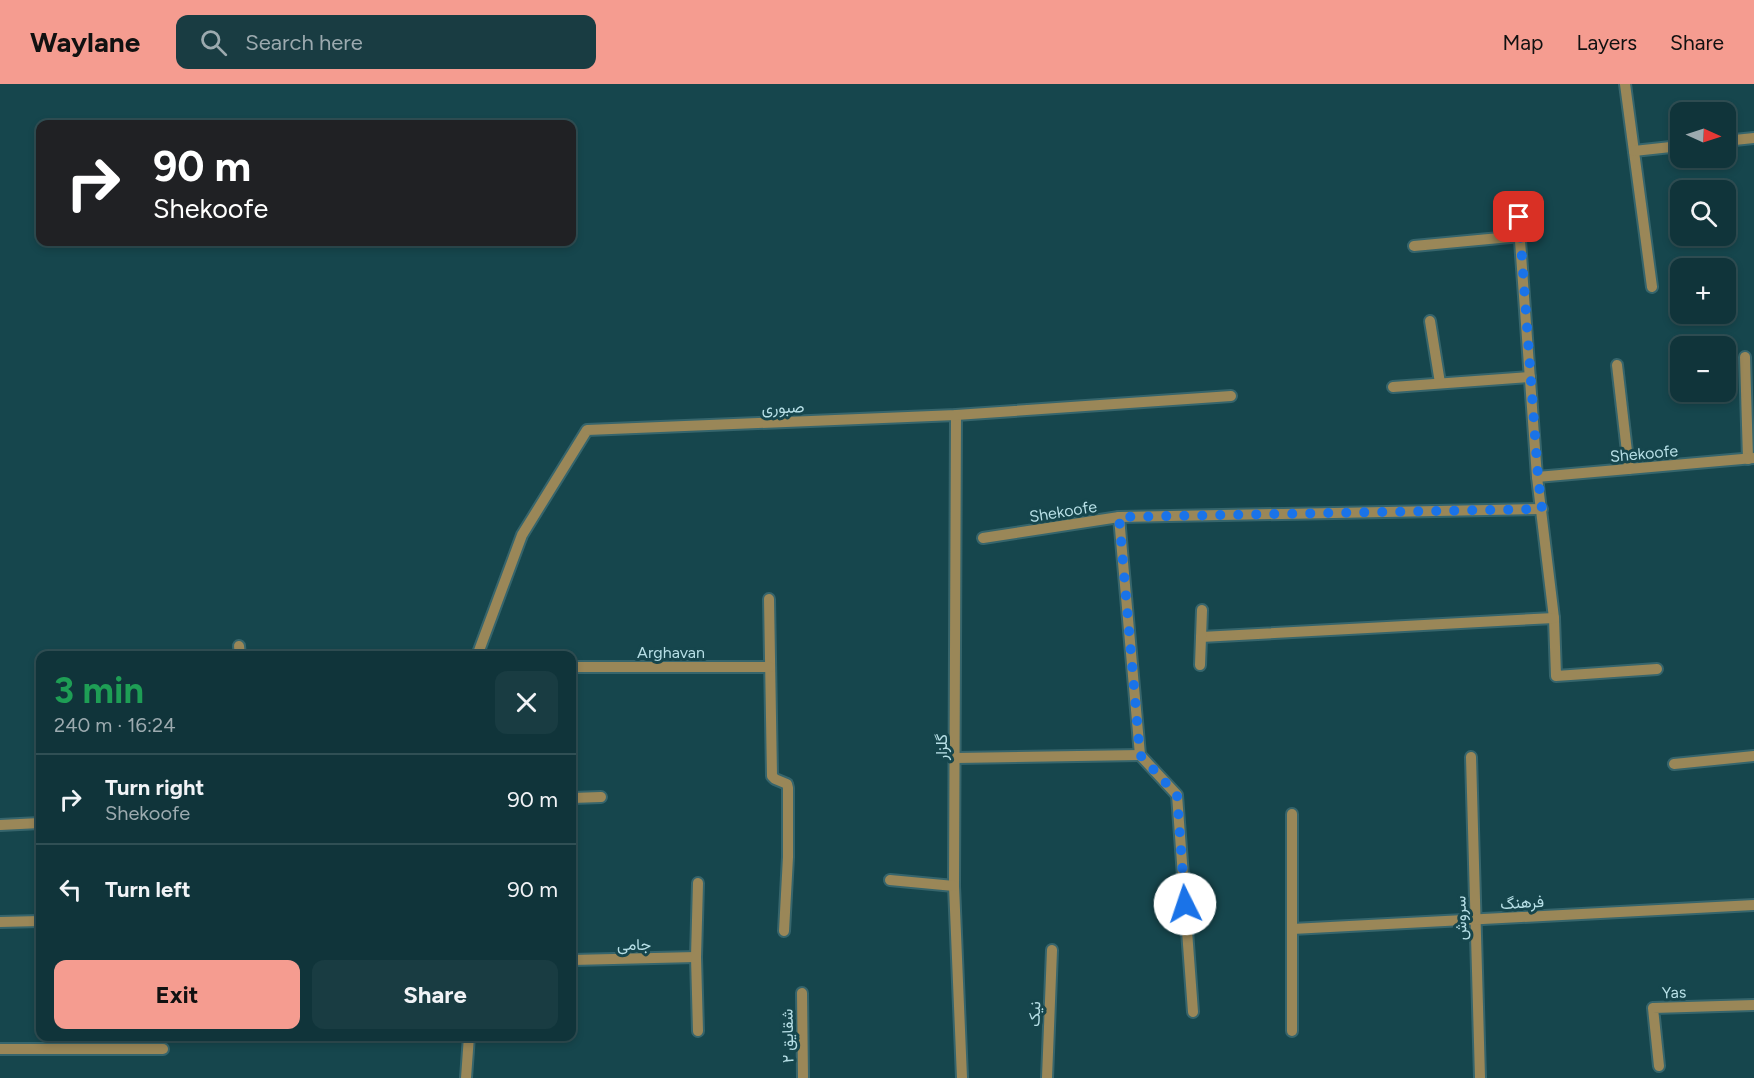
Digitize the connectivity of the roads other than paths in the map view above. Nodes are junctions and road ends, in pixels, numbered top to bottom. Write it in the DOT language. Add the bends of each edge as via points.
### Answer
graph roads {
  1 [pos="1625,84"];
  2 [pos="1754,138"];
  3 [pos="1736,140"];
  4 [pos="1670,147"];
  5 [pos="1634,151"];
  6 [pos="1517,199"];
  7 [pos="1521,236"];
  8 [pos="1414,246"];
  9 [pos="1652,287"];
  10 [pos="1430,321"];
  11 [pos="1745,357"];
  12 [pos="1617,365"];
  13 [pos="1530,377"];
  14 [pos="1440,383"];
  15 [pos="1393,387"];
  16 [pos="1231,396"];
  17 [pos="956,415"];
  18 [pos="1751,459"];
  19 [pos="1629,469"];
  20 [pos="1538,477"];
  21 [pos="1542,509"];
  22 [pos="1119,517"];
  23 [pos="983,538"];
  24 [pos="769,599"];
  25 [pos="1202,610"];
  26 [pos="1554,618"];
  27 [pos="1201,637"];
  28 [pos="479,651"];
  29 [pos="1200,666"];
  30 [pos="576,667"];
  31 [pos="770,667"];
  32 [pos="1657,669"];
  33 [pos="1140,755"];
  34 [pos="1754,756"];
  35 [pos="1472,757"];
  36 [pos="956,758"];
  37 [pos="1674,764"];
  38 [pos="601,797"];
  39 [pos="576,798"];
  40 [pos="1292,814"];
  41 [pos="36,823"];
  42 [pos="0,825"];
  43 [pos="890,880"];
  44 [pos="698,883"];
  45 [pos="954,886"];
  46 [pos="1754,905"];
  47 [pos="1475,919"];
  48 [pos="36,921"];
  49 [pos="0,922"];
  50 [pos="1292,928"];
  51 [pos="784,931"];
  52 [pos="1052,950"];
  53 [pos="696,957"];
  54 [pos="576,960"];
  55 [pos="802,993"];
  56 [pos="1754,1005"];
  57 [pos="1193,1012"];
  58 [pos="698,1031"];
  59 [pos="1292,1031"];
  60 [pos="469,1041"];
  61 [pos="0,1049"];
  62 [pos="163,1049"];
  63 [pos="1659,1066"];
  64 [pos="466,1078"];
  65 [pos="803,1078"];
  66 [pos="962,1078"];
  67 [pos="1047,1078"];
  68 [pos="1480,1078"];
  1 -- 5 [label="street"];
  2 -- 3 [label="street"];
  4 -- 5 [label="street"];
  5 -- 9 [label="street"];
  6 -- 7 [label="street"];
  7 -- 8 [label="street"];
  7 -- 13 [label="street"];
  10 -- 14 [label="street"];
  11 -- 18 [label="street"];
  12 -- 19 [label="street"];
  13 -- 14 [label="street"];
  13 -- 20 [label="street"];
  14 -- 15 [label="street"];
  16 -- 17 [label="street, صبوری"];
  17 -- 28 [label="street, صبوری" via="587,430 522,535"];
  17 -- 36 [label="street, گلزار"];
  18 -- 19 [label="street, Shekoofe"];
  19 -- 20 [label="street, Shekoofe"];
  20 -- 21 [label="street"];
  21 -- 22 [label="street, Shekoofe"];
  21 -- 26 [label="street"];
  22 -- 23 [label="street, Shekoofe"];
  22 -- 33 [label="street"];
  24 -- 31 [label="street"];
  25 -- 27 [label="street"];
  26 -- 27 [label="street"];
  26 -- 32 [label="street" via="1556,676"];
  27 -- 29 [label="street"];
  30 -- 31 [label="street, Arghavan"];
  31 -- 51 [label="street" via="772,776 788,788"];
  33 -- 36 [label="street"];
  33 -- 57 [label="street" via="1177,795"];
  34 -- 37 [label="street"];
  35 -- 47 [label="street, سروش"];
  36 -- 45 [label="street, گلزار"];
  38 -- 39 [label="street"];
  40 -- 50 [label="street"];
  41 -- 42 [label="street"];
  43 -- 45 [label="street"];
  44 -- 53 [label="street"];
  45 -- 66 [label="street, گلزار"];
  46 -- 47 [label="street, فرهنگ"];
  47 -- 50 [label="street, فرهنگ"];
  47 -- 68 [label="street, سروش"];
  48 -- 49 [label="street"];
  50 -- 59 [label="street"];
  52 -- 67 [label="street, نیک"];
  53 -- 54 [label="street, جامی"];
  53 -- 58 [label="street"];
  55 -- 65 [label="street, شقایق ۲"];
  56 -- 63 [label="street, Yas" via="1653,1008"];
  60 -- 64 [label="street"];
  61 -- 62 [label="street"];
}
